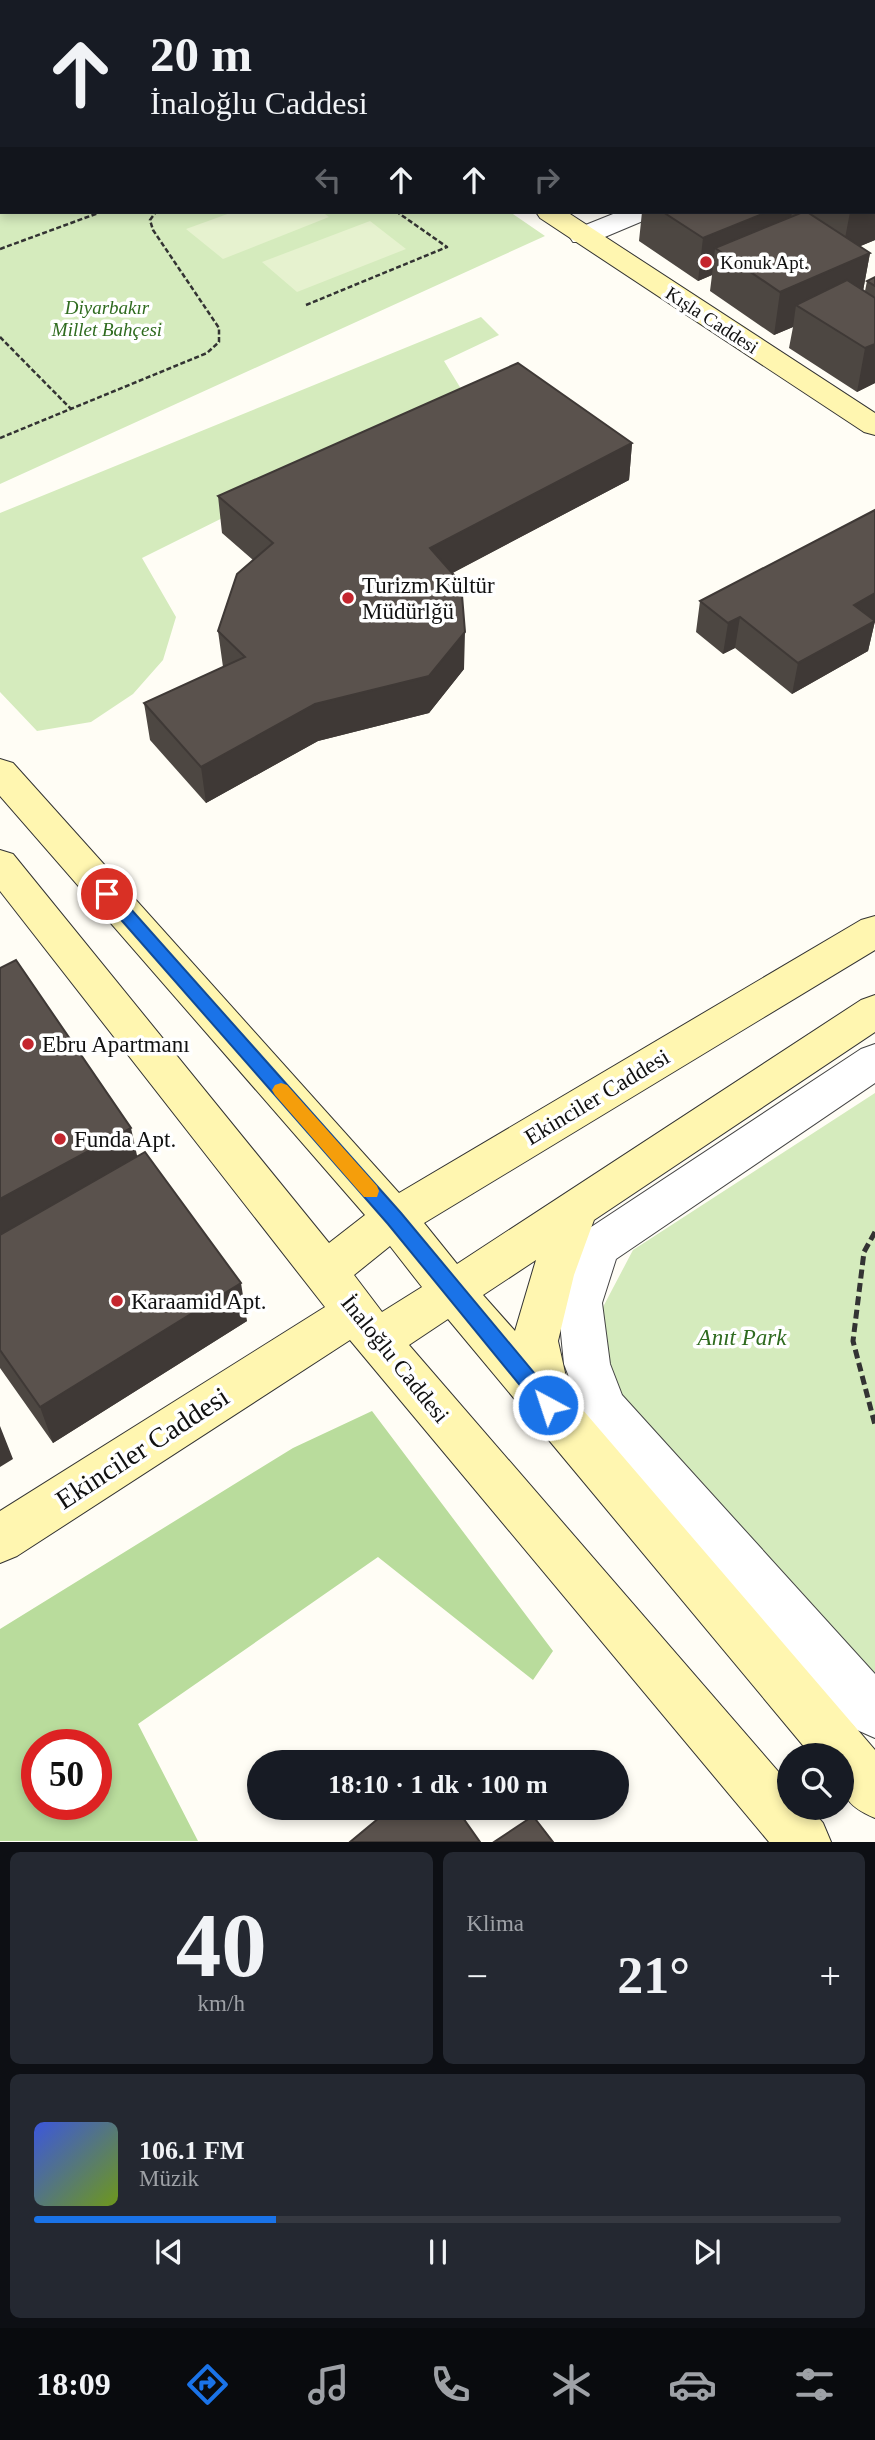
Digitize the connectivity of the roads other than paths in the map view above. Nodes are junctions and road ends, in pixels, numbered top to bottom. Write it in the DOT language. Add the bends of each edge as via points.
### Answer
graph roads {
  1 [pos="552,214"];
  2 [pos="636,214"];
  3 [pos="583,236"];
  4 [pos="875,426"];
  5 [pos="0,772"];
  6 [pos="0,864"];
  7 [pos="875,931"];
  8 [pos="875,1011"];
  9 [pos="875,1061"];
  10 [pos="577,1209"];
  11 [pos="394,1219"];
  12 [pos="326,1272"];
  13 [pos="453,1292"];
  14 [pos="366,1327"];
  15 [pos="548,1405"];
  16 [pos="0,1539"];
  17 [pos="875,1712"];
  18 [pos="875,1791"];
  19 [pos="803,1842"];
  1 -- 3 [label="main road, Kışla Caddesi"];
  2 -- 3 [label="street"];
  3 -- 4 [label="main road, Kışla Caddesi"];
  5 -- 11 [label="main road"];
  6 -- 12 [label="main road, İnaloğlu Caddesi"];
  7 -- 11 [label="main road, Ekinciler Caddesi"];
  8 -- 10 [label="main road, Ekinciler Caddesi"];
  9 -- 17 [label="street" via="598,1247 580,1303 587,1364 604,1409"];
  10 -- 13 [label="main road, Ekinciler Caddesi"];
  10 -- 15 [label="main road" via="552,1275 536,1341"];
  11 -- 12 [label="main road, Ekinciler Caddesi"];
  11 -- 13 [label="main road"];
  12 -- 14 [label="main road, İnaloğlu Caddesi"];
  13 -- 14 [label="main road, Ekinciler Caddesi"];
  13 -- 15 [label="main road"];
  14 -- 16 [label="main road, Ekinciler Caddesi"];
  14 -- 19 [label="main road, İnaloğlu Caddesi"];
  15 -- 18 [label="main road"];
}
